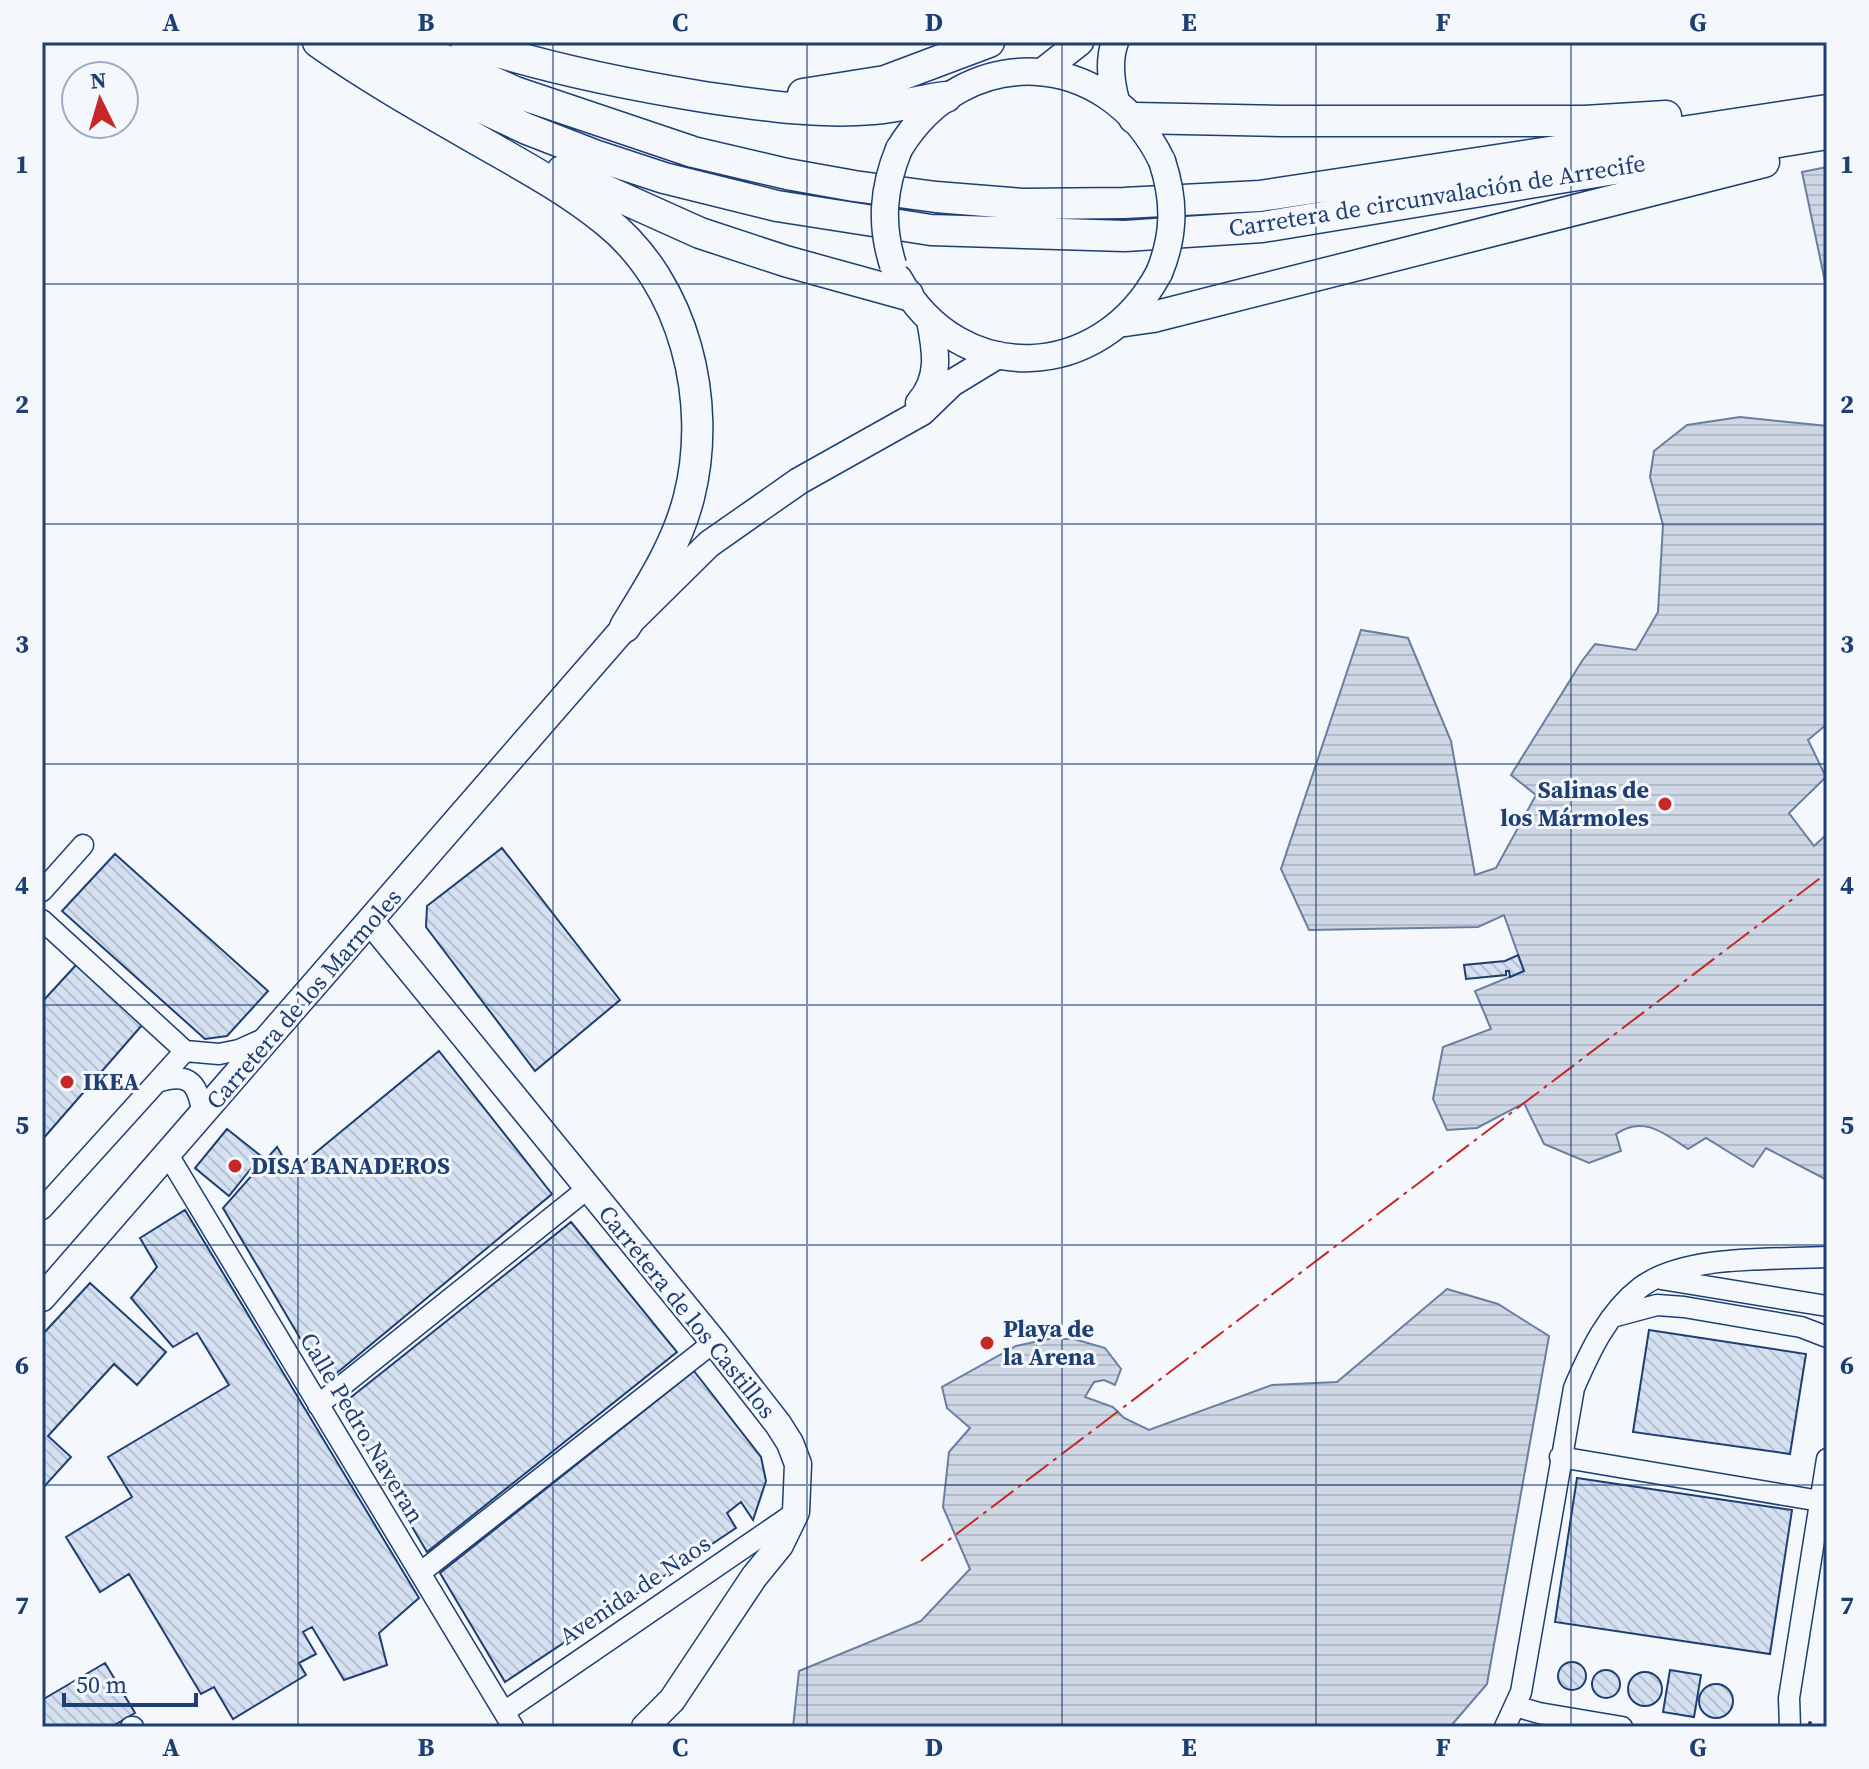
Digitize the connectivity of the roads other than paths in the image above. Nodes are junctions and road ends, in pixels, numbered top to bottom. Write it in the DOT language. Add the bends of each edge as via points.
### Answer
graph roads {
  1 [pos="318,42"];
  2 [pos="325,42"];
  3 [pos="359,42"];
  4 [pos="405,42"];
  5 [pos="466,42"];
  6 [pos="989,42"];
  7 [pos="1080,42"];
  8 [pos="1115,42"];
  9 [pos="1042,72"];
  10 [pos="1827,96"];
  11 [pos="946,97"];
  12 [pos="717,99"];
  13 [pos="1125,110"];
  14 [pos="1827,110"];
  15 [pos="1827,134"];
  16 [pos="1827,147"];
  17 [pos="908,295"];
  18 [pos="930,320"];
  19 [pos="1125,321"];
  20 [pos="998,355"];
  21 [pos="901,425"];
  22 [pos="625,627"];
  23 [pos="83,845"];
  24 [pos="42,891"];
  25 [pos="42,920"];
  26 [pos="371,922"];
  27 [pos="273,1035"];
  28 [pos="185,1051"];
  29 [pos="157,1082"];
  30 [pos="203,1116"];
  31 [pos="168,1155"];
  32 [pos="587,1189"];
  33 [pos="42,1209"];
  34 [pos="1827,1257"];
  35 [pos="1657,1278"];
  36 [pos="42,1298"];
  37 [pos="1827,1306"];
  38 [pos="1612,1317"];
  39 [pos="1827,1337"];
  40 [pos="714,1342"];
  41 [pos="318,1405"];
  42 [pos="1560,1457"];
  43 [pos="1827,1459"];
  44 [pos="1820,1501"];
  45 [pos="796,1512"];
  46 [pos="420,1573"];
  47 [pos="1789,1698"];
  48 [pos="1515,1706"];
  49 [pos="508,1719"];
  50 [pos="1508,1726"];
  51 [pos="645,1727"];
  52 [pos="1622,1727"];
  53 [pos="1775,1727"];
  54 [pos="1790,1727"];
  1 -- 22 [label="highway" via="362,74 585,205 618,232 659,283 690,365 696,464 678,531"];
  2 -- 17 [label="highway" via="489,136 629,203 700,233"];
  3 -- 15 [label="highway, Carretera de circunvalación de Arrecife" via="437,87 594,155 777,206 931,230 1125,236 1262,227"];
  4 -- 14 [label="highway, Carretera de circunvalación de Arrecife" via="515,92 693,152 854,186 1023,204 1260,196"];
  5 -- 12 [label="highway" via="572,72"];
  6 -- 12 [label="highway" via="885,81"];
  7 -- 9 [label="main road"];
  8 -- 13 [label="main road" via="1112,85"];
  9 -- 11 [label="main road" via="1001,74"];
  9 -- 13 [label="main road" via="1081,81"];
  10 -- 13 [label="highway" via="1678,116 1585,121 1282,121"];
  11 -- 12 [label="highway" via="837,110"];
  11 -- 17 [label="main road, bridge" via="899,149 888,181 885,232"];
  13 -- 19 [label="main road, bridge" via="1162,161 1172,209 1170,242 1159,273"];
  16 -- 19 [label="highway"];
  17 -- 18 [label="main road"];
  18 -- 20 [label="main road" via="950,336"];
  18 -- 21 [label="main road" via="937,359 934,375 927,394"];
  19 -- 20 [label="main road" via="1093,343 1066,353 1037,358"];
  20 -- 21 [label="main road" via="965,373"];
  21 -- 22 [label="main road, Carretera de los Marmoles" via="799,481 709,544"];
  22 -- 26 [label="main road, Carretera de los Marmoles"];
  23 -- 24 [label="street"];
  25 -- 28 [label="street"];
  26 -- 27 [label="main road, Carretera de los Marmoles"];
  26 -- 32 [label="main road, Carretera de los Castillos"];
  27 -- 28 [label="street" via="219,1054"];
  27 -- 30 [label="main road, Carretera de los Marmoles"];
  28 -- 29 [label="street"];
  29 -- 30 [label="street" via="187,1080 196,1088"];
  29 -- 33 [label="street"];
  30 -- 31 [label="main road, Carretera de los Marmoles"];
  31 -- 36 [label="main road, Carretera de los Marmoles"];
  31 -- 41 [label="street, Calle Pedro Naveran"];
  32 -- 40 [label="main road, Carretera de los Castillos"];
  32 -- 41 [label="street"];
  34 -- 35 [label="street" via="1702,1265"];
  35 -- 37 [label="street"];
  35 -- 38 [label="street"];
  38 -- 39 [label="street" via="1657,1305 1801,1327"];
  38 -- 42 [label="street" via="1574,1388"];
  40 -- 45 [label="main road, Carretera de los Castillos" via="790,1443 798,1464"];
  40 -- 46 [label="street"];
  41 -- 46 [label="street, Calle Pedro Naveran"];
  42 -- 44 [label="street"];
  42 -- 48 [label="street"];
  43 -- 44 [label="street"];
  44 -- 47 [label="street"];
  45 -- 49 [label="street, Avenida de Naos"];
  45 -- 51 [label="main road, Carretera de los Castillos" via="780,1545 678,1691"];
  46 -- 49 [label="street, Calle Pedro Naveran"];
  47 -- 53 [label="street"];
  47 -- 54 [label="street"];
  48 -- 50 [label="street"];
  48 -- 52 [label="street"];
}
